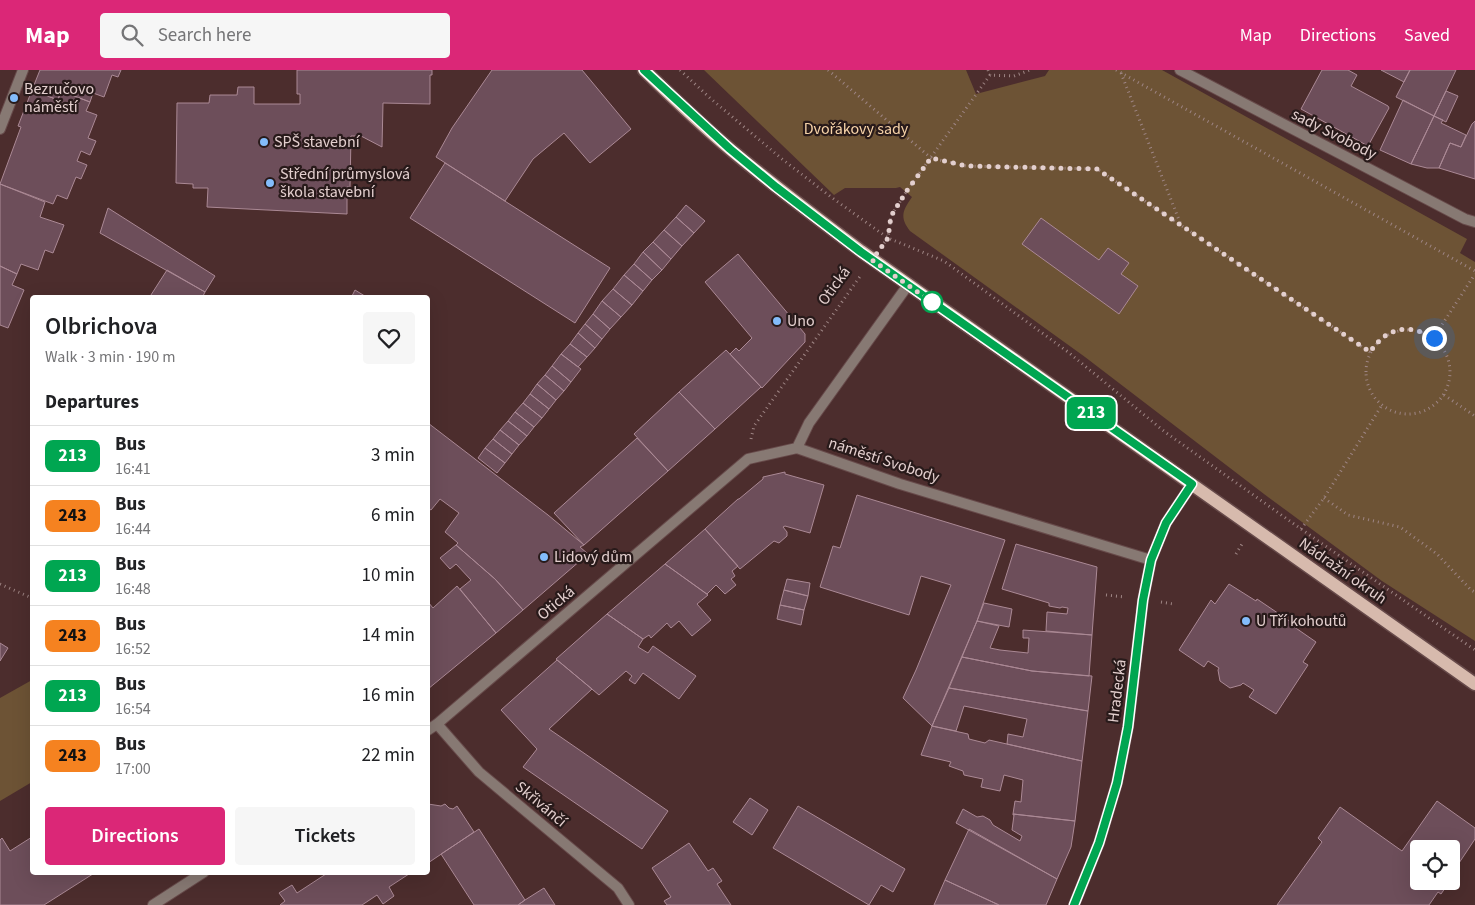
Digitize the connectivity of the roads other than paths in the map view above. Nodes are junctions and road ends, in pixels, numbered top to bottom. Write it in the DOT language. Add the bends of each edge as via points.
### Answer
graph roads {
  1 [pos="23,70"];
  2 [pos="644,70"];
  3 [pos="1180,70"];
  4 [pos="0,130"];
  5 [pos="1475,222"];
  6 [pos="908,285"];
  7 [pos="797,448"];
  8 [pos="1192,484"];
  9 [pos="1151,560"];
  10 [pos="1475,684"];
  11 [pos="432,727"];
  12 [pos="199,875"];
  13 [pos="153,905"];
  14 [pos="629,905"];
  15 [pos="1074,905"];
  1 -- 4 [label="street"];
  2 -- 6 [label="main road" via="776,187"];
  3 -- 5 [label="street, sady Svobody"];
  6 -- 7 [label="street" via="809,422"];
  6 -- 8 [label="main road"];
  7 -- 9 [label="street, náměstí Svobody" via="900,484"];
  7 -- 11 [label="street, Otická" via="748,458"];
  8 -- 9 [label="main road, Hradecká" via="1166,523"];
  8 -- 10 [label="main road, Nádražní okruh"];
  9 -- 15 [label="main road, Hradecká" via="1117,783 1099,843"];
  11 -- 14 [label="street, Skřivánčí" via="479,772 618,888"];
  12 -- 13 [label="street"];
}
